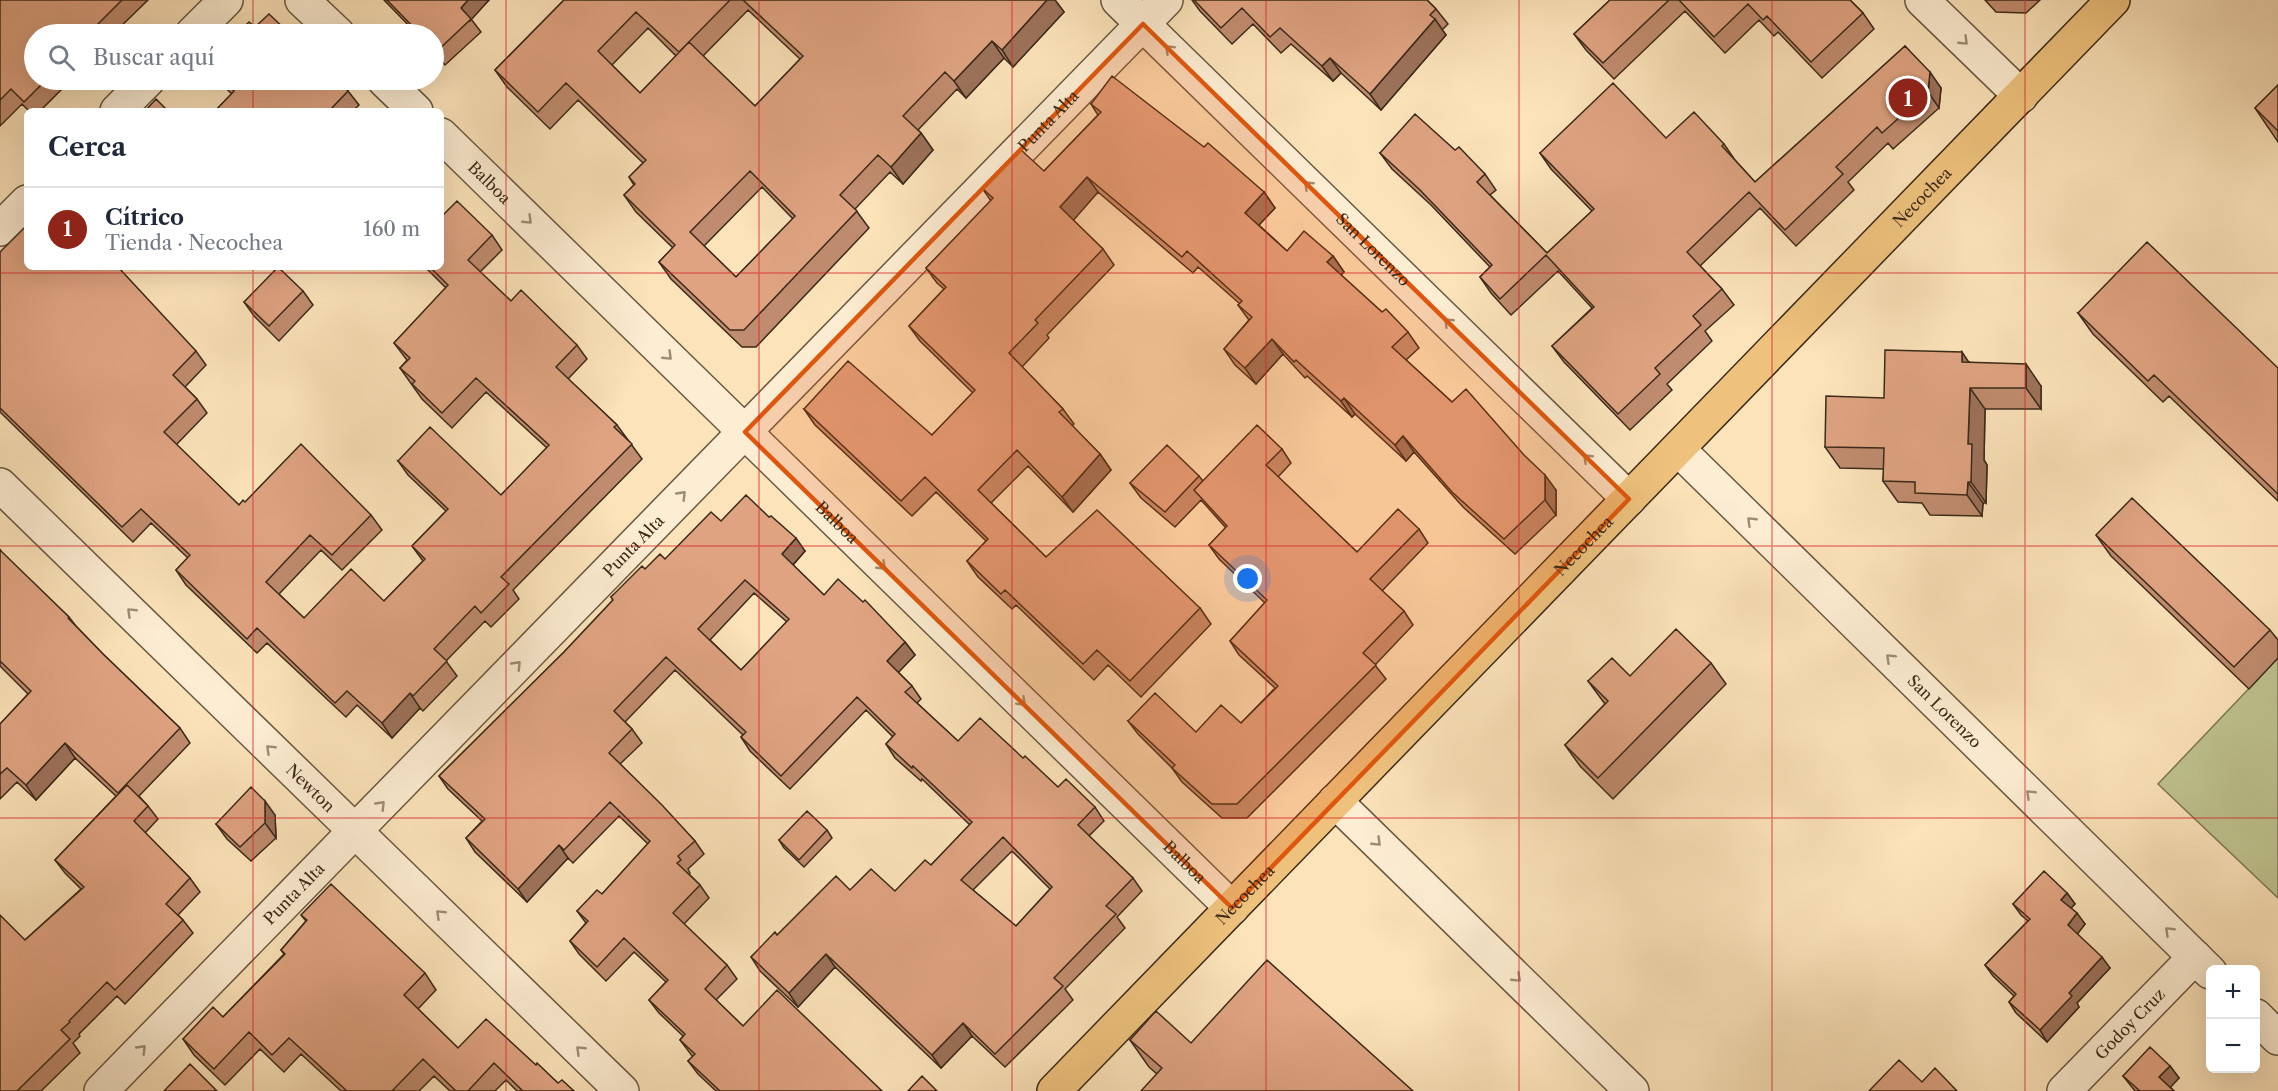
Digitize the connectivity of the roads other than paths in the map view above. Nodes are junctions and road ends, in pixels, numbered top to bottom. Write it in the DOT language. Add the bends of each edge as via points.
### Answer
graph roads {
  1 [pos="226,0"];
  2 [pos="302,0"];
  3 [pos="1118,0"];
  4 [pos="1166,0"];
  5 [pos="1922,0"];
  6 [pos="2114,0"];
  7 [pos="202,24"];
  8 [pos="327,24"];
  9 [pos="1143,24"];
  10 [pos="138,90"];
  11 [pos="394,90"];
  12 [pos="2020,96"];
  13 [pos="120,108"];
  14 [pos="413,108"];
  15 [pos="444,138"];
  16 [pos="24,205"];
  17 [pos="0,229"];
  18 [pos="745,432"];
  19 [pos="1678,449"];
  20 [pos="0,485"];
  21 [pos="1629,499"];
  22 [pos="1335,801"];
  23 [pos="355,831"];
  24 [pos="1232,908"];
  25 [pos="2203,964"];
  26 [pos="2259,1019"];
  27 [pos="2278,1038"];
  28 [pos="101,1091"];
  29 [pos="622,1091"];
  30 [pos="1054,1091"];
  31 [pos="1632,1091"];
  32 [pos="2064,1091"];
  1 -- 7 [label="street"];
  2 -- 8 [label="street"];
  3 -- 9 [label="street, San Lorenzo"];
  4 -- 9 [label="street, Punta Alta"];
  5 -- 12 [label="street, one-way"];
  6 -- 12 [label="main road, Necochea"];
  9 -- 18 [label="street, Punta Alta"];
  21 -- 9 [label="street, San Lorenzo, one-way"];
  10 -- 13 [label="street"];
  11 -- 14 [label="street"];
  12 -- 19 [label="main road, Necochea"];
  15 -- 18 [label="street, Balboa, one-way"];
  16 -- 17 [label="street"];
  23 -- 18 [label="street, Punta Alta, one-way"];
  18 -- 24 [label="street, Balboa, one-way"];
  19 -- 21 [label="main road, Necochea"];
  25 -- 19 [label="street, San Lorenzo, one-way"];
  23 -- 20 [label="street, Newton, one-way"];
  21 -- 22 [label="main road, Necochea"];
  22 -- 24 [label="main road, Necochea"];
  22 -- 31 [label="street, one-way"];
  28 -- 23 [label="street, Punta Alta, one-way"];
  29 -- 23 [label="street, Newton, one-way"];
  24 -- 30 [label="main road, Necochea"];
  25 -- 32 [label="street, Godoy Cruz"];
  26 -- 27 [label="street"];
}
